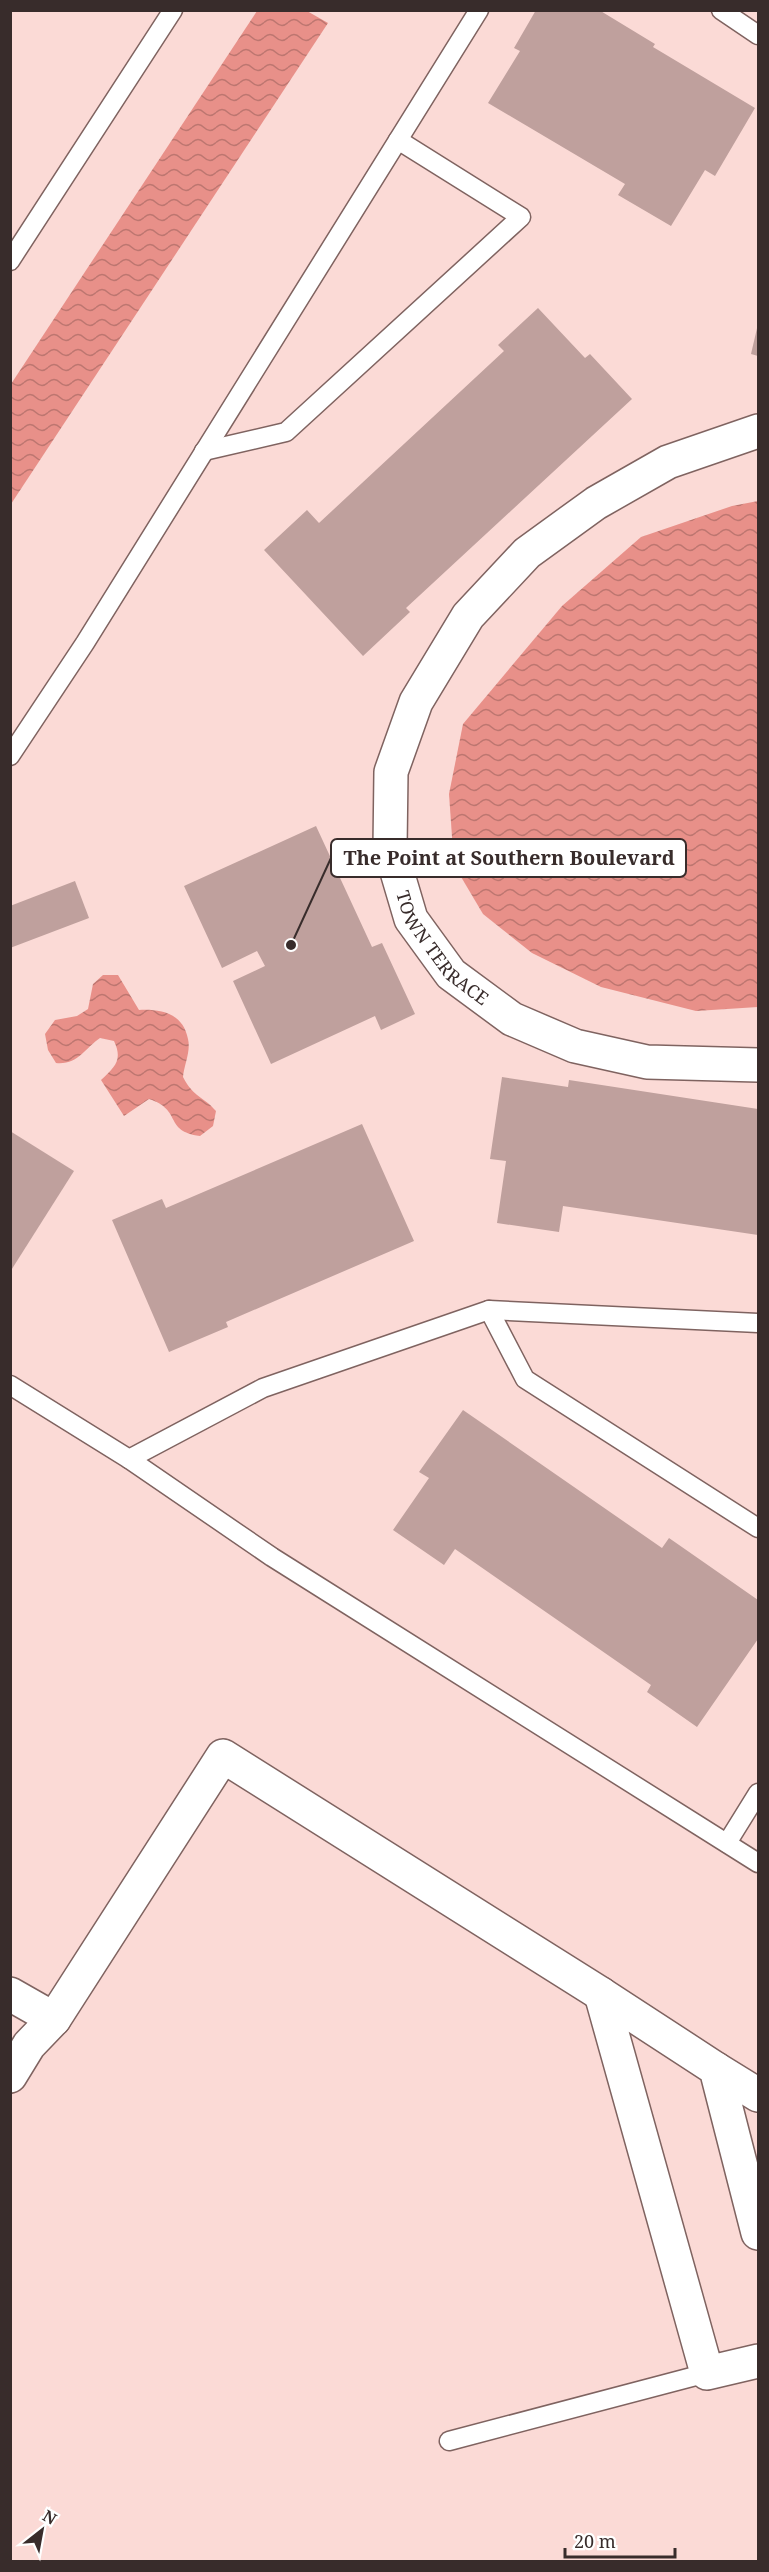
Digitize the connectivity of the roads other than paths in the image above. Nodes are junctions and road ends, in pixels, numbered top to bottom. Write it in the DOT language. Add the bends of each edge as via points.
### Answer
graph roads {
  1 [pos="173,10"];
  2 [pos="479,10"];
  3 [pos="721,10"];
  4 [pos="759,34"];
  5 [pos="398,140"];
  6 [pos="10,261"];
  7 [pos="759,431"];
  8 [pos="204,451"];
  9 [pos="10,756"];
  10 [pos="759,1065"];
  11 [pos="489,1310"];
  12 [pos="759,1323"];
  13 [pos="10,1385"];
  14 [pos="129,1459"];
  15 [pos="759,1528"];
  16 [pos="759,1793"];
  17 [pos="727,1843"];
  18 [pos="759,1863"];
  19 [pos="10,1994"];
  20 [pos="601,1994"];
  21 [pos="54,2019"];
  22 [pos="716,2069"];
  23 [pos="10,2076"];
  24 [pos="759,2096"];
  25 [pos="759,2233"];
  26 [pos="759,2361"];
  27 [pos="707,2373"];
  28 [pos="448,2441"];
  1 -- 6 [label="lane"];
  2 -- 5 [label="lane"];
  3 -- 4 [label="lane"];
  5 -- 8 [label="lane"];
  5 -- 8 [label="lane" via="521,217 286,432"];
  7 -- 10 [label="street, TOWN TERRACE" via="668,462 596,503 527,553 468,616 416,702 391,772 390,848 411,920 451,974 512,1019 574,1046 648,1062"];
  8 -- 9 [label="lane"];
  11 -- 12 [label="lane"];
  11 -- 14 [label="lane" via="263,1388"];
  11 -- 15 [label="lane" via="525,1379"];
  13 -- 14 [label="lane"];
  14 -- 17 [label="lane" via="272,1557"];
  16 -- 17 [label="lane"];
  17 -- 18 [label="lane"];
  19 -- 21 [label="street"];
  20 -- 21 [label="street" via="223,1756"];
  20 -- 22 [label="street"];
  20 -- 27 [label="street"];
  21 -- 23 [label="street" via="29,2045"];
  22 -- 24 [label="street"];
  22 -- 25 [label="street"];
  26 -- 27 [label="street"];
  27 -- 28 [label="lane"];
}
